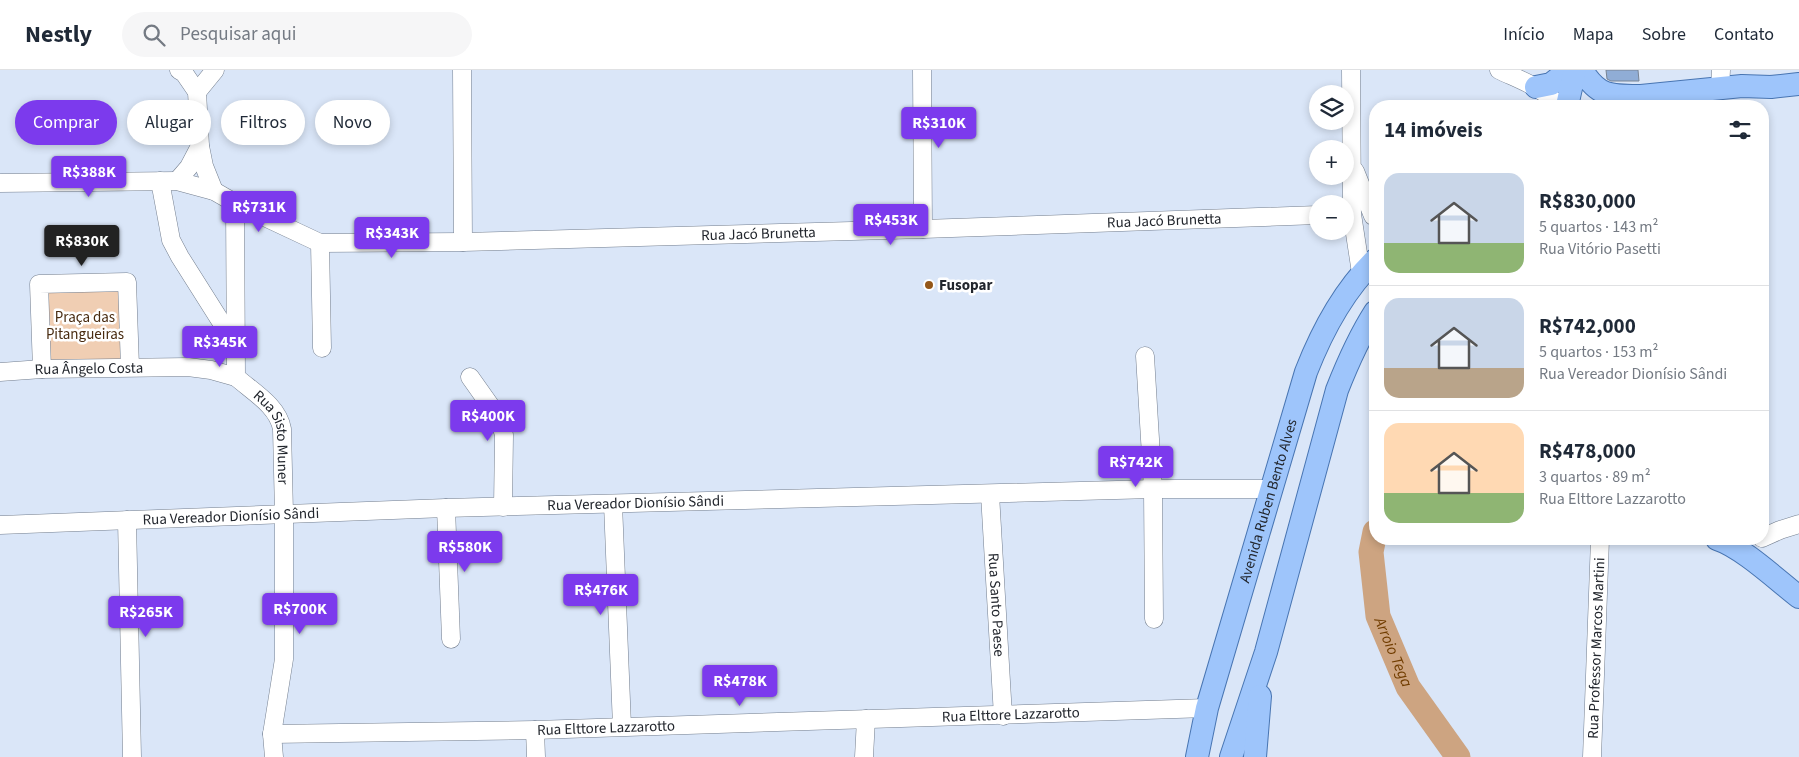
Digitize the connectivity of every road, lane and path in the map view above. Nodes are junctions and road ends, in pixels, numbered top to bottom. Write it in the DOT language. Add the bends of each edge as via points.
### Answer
graph roads {
  1 [pos="179,70"];
  2 [pos="215,70"];
  3 [pos="462,70"];
  4 [pos="922,70"];
  5 [pos="1351,70"];
  6 [pos="1498,70"];
  7 [pos="1569,70"];
  8 [pos="1575,70"];
  9 [pos="1582,70"];
  10 [pos="1780,70"];
  11 [pos="1728,81"];
  12 [pos="1799,84"];
  13 [pos="1536,87"];
  14 [pos="197,92"];
  15 [pos="1554,100"];
  16 [pos="1568,100"];
  17 [pos="1629,100"];
  18 [pos="1637,100"];
  19 [pos="1351,140"];
  20 [pos="200,146"];
  21 [pos="1354,169"];
  22 [pos="160,181"];
  23 [pos="177,181"];
  24 [pos="0,183"];
  25 [pos="214,191"];
  26 [pos="235,203"];
  27 [pos="1369,205"];
  28 [pos="1309,215"];
  29 [pos="1354,215"];
  30 [pos="1369,216"];
  31 [pos="923,229"];
  32 [pos="1354,230"];
  33 [pos="463,242"];
  34 [pos="320,243"];
  35 [pos="1368,267"];
  36 [pos="1369,321"];
  37 [pos="235,344"];
  38 [pos="322,348"];
  39 [pos="1145,356"];
  40 [pos="130,367"];
  41 [pos="42,369"];
  42 [pos="0,372"];
  43 [pos="470,376"];
  44 [pos="236,377"];
  45 [pos="1153,489"];
  46 [pos="1272,489"];
  47 [pos="990,494"];
  48 [pos="613,504"];
  49 [pos="503,507"];
  50 [pos="446,508"];
  51 [pos="284,513"];
  52 [pos="127,520"];
  53 [pos="1799,524"];
  54 [pos="0,525"];
  55 [pos="1769,535"];
  56 [pos="1600,545"];
  57 [pos="1731,545"];
  58 [pos="1799,597"];
  59 [pos="1154,619"];
  60 [pos="452,639"];
  61 [pos="1266,652"];
  62 [pos="1208,708"];
  63 [pos="1003,716"];
  64 [pos="866,719"];
  65 [pos="622,726"];
  66 [pos="535,730"];
  67 [pos="272,734"];
  68 [pos="1201,734"];
  69 [pos="132,757"];
  70 [pos="274,757"];
  71 [pos="536,757"];
  72 [pos="864,757"];
  73 [pos="1185,757"];
  74 [pos="1197,757"];
  75 [pos="1231,757"];
  76 [pos="1255,757"];
  77 [pos="1592,757"];
  1 -- 14 [label="street"];
  2 -- 14 [label="street"];
  3 -- 33 [label="street"];
  4 -- 31 [label="street"];
  5 -- 19 [label="street"];
  6 -- 13 [label="street"];
  7 -- 13 [label="main road" via="1551,84"];
  8 -- 16 [label="main road"];
  9 -- 17 [label="main road" via="1590,83 1604,93"];
  10 -- 11 [label="main road"];
  11 -- 12 [label="main road" via="1771,87"];
  11 -- 18 [label="main road"];
  13 -- 15 [label="street"];
  14 -- 20 [label="street"];
  20 -- 23 [label="street"];
  20 -- 25 [label="street"];
  21 -- 27 [label="street"];
  22 -- 23 [label="street"];
  22 -- 24 [label="street"];
  22 -- 37 [label="street, Rua Sisto Muner" via="171,240"];
  23 -- 25 [label="street"];
  25 -- 26 [label="street"];
  26 -- 34 [label="street"];
  26 -- 37 [label="street, Rua Sisto Muner"];
  28 -- 31 [label="street, Rua Jacó Brunetta"];
  29 -- 30 [label="street"];
  31 -- 33 [label="street, Rua Jacó Brunetta"];
  32 -- 35 [label="street"];
  33 -- 34 [label="street, Rua Jacó Brunetta"];
  34 -- 38 [label="street"];
  35 -- 46 [label="main road, Avenida Ruben Bento Alves" via="1339,304 1315,350"];
  36 -- 61 [label="main road" via="1349,357 1337,390"];
  37 -- 44 [label="street, Rua Sisto Muner"];
  39 -- 45 [label="street"];
  40 -- 41 [label="street, Rua Ângelo Costa"];
  40 -- 41 [label="street" via="127,282 39,284"];
  40 -- 44 [label="street, Rua Ângelo Costa" via="188,367"];
  41 -- 42 [label="street, Rua Ângelo Costa"];
  43 -- 49 [label="street" via="499,418 504,435"];
  44 -- 51 [label="street, Rua Sisto Muner" via="275,411 280,420"];
  45 -- 46 [label="street, Rua Vereador Dionísio Sândi"];
  45 -- 47 [label="street, Rua Vereador Dionísio Sândi"];
  45 -- 59 [label="street"];
  46 -- 62 [label="main road, Avenida Ruben Bento Alves"];
  47 -- 48 [label="street, Rua Vereador Dionísio Sândi"];
  47 -- 63 [label="street, Rua Santo Paese"];
  48 -- 49 [label="street, Rua Vereador Dionísio Sândi"];
  48 -- 65 [label="street"];
  49 -- 50 [label="street, Rua Vereador Dionísio Sândi"];
  50 -- 51 [label="street, Rua Vereador Dionísio Sândi"];
  50 -- 60 [label="street"];
  51 -- 52 [label="street, Rua Vereador Dionísio Sândi"];
  51 -- 67 [label="street, Rua Sisto Muner" via="284,659"];
  52 -- 54 [label="street, Rua Vereador Dionísio Sândi"];
  52 -- 69 [label="street"];
  53 -- 55 [label="street"];
  56 -- 77 [label="street, Rua Professor Marcos Martini"];
  57 -- 58 [label="main road"];
  61 -- 75 [label="main road"];
  61 -- 76 [label="main road"];
  62 -- 63 [label="street, Rua Elttore Lazzarotto"];
  62 -- 68 [label="main road, Avenida Ruben Bento Alves"];
  63 -- 64 [label="street, Rua Elttore Lazzarotto"];
  64 -- 65 [label="street, Rua Elttore Lazzarotto"];
  64 -- 72 [label="street"];
  65 -- 66 [label="street, Rua Elttore Lazzarotto"];
  66 -- 67 [label="street, Rua Elttore Lazzarotto"];
  66 -- 71 [label="street"];
  67 -- 70 [label="street, Rua Sisto Muner"];
  68 -- 73 [label="main road"];
  68 -- 74 [label="main road, Avenida Ruben Bento Alves"];
}
